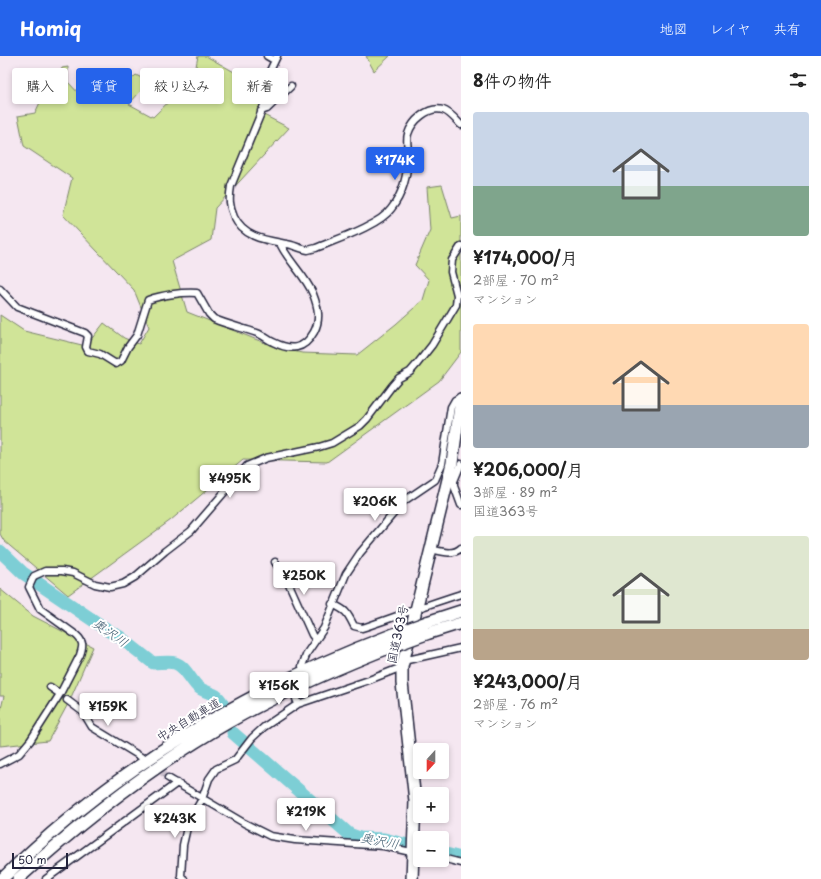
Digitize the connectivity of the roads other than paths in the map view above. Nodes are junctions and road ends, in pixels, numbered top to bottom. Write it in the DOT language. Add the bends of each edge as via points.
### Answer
graph roads {
  1 [pos="267,56"];
  2 [pos="276,58"];
  3 [pos="291,86"];
  4 [pos="261,112"];
  5 [pos="461,125"];
  6 [pos="280,243"];
  7 [pos="461,246"];
  8 [pos="0,289"];
  9 [pos="461,398"];
  10 [pos="461,464"];
  11 [pos="451,480"];
  12 [pos="461,505"];
  13 [pos="461,548"];
  14 [pos="430,549"];
  15 [pos="275,562"];
  16 [pos="461,594"];
  17 [pos="332,604"];
  18 [pos="415,611"];
  19 [pos="461,611"];
  20 [pos="461,623"];
  21 [pos="428,627"];
  22 [pos="395,639"];
  23 [pos="316,640"];
  24 [pos="461,648"];
  25 [pos="403,664"];
  26 [pos="302,666"];
  27 [pos="50,687"];
  28 [pos="60,694"];
  29 [pos="297,694"];
  30 [pos="67,700"];
  31 [pos="298,704"];
  32 [pos="146,760"];
  33 [pos="0,764"];
  34 [pos="168,778"];
  35 [pos="176,783"];
  36 [pos="202,799"];
  37 [pos="416,831"];
  38 [pos="413,852"];
  39 [pos="449,859"];
  40 [pos="461,862"];
  41 [pos="414,867"];
  42 [pos="2,879"];
  43 [pos="18,879"];
  44 [pos="46,879"];
  45 [pos="184,879"];
  46 [pos="412,879"];
  1 -- 2 [label="street"];
  2 -- 4 [label="street" via="269,73 266,99"];
  3 -- 4 [label="street"];
  4 -- 6 [label="street" via="231,186 229,204 243,230 252,236"];
  5 -- 6 [label="street" via="442,110 433,110 416,120 408,135 408,160 403,187 391,210 379,220 316,248 299,249"];
  6 -- 8 [label="street" via="282,250 300,272 313,294 318,308 319,318 315,329 306,343 297,348 282,346 259,333 214,319 197,293 190,292 148,300 138,335 121,361 116,364 100,354 88,351 88,336 85,333 17,307"];
  7 -- 28 [label="street" via="452,260 451,272 457,296 456,305 432,345 417,364 410,372 399,378 360,426 332,443 266,458 247,466 191,531 123,584 110,587 95,584 62,570 45,571 34,576 29,587 40,609 81,639 83,644"];
  9 -- 11 [label="highway, 国道363号"];
  9 -- 17 [label="street" via="455,400 451,407 442,464 436,480 404,501 360,553 346,574"];
  10 -- 11 [label="street"];
  11 -- 12 [label="street"];
  11 -- 14 [label="highway, 国道363号"];
  13 -- 14 [label="street" via="451,553"];
  14 -- 18 [label="highway, 国道363号"];
  15 -- 23 [label="street" via="289,584"];
  16 -- 18 [label="street" via="427,604"];
  17 -- 18 [label="street" via="344,609 354,626 362,628"];
  17 -- 23 [label="street" via="324,628"];
  18 -- 25 [label="highway, 国道363号"];
  19 -- 21 [label="highway, 中央自動車道"];
  20 -- 21 [label="highway, 中央自動車道"];
  21 -- 22 [label="highway, 中央自動車道, bridge"];
  22 -- 42 [label="highway, 中央自動車道" via="333,658 222,714 160,751 65,822"];
  22 -- 43 [label="highway, 中央自動車道" via="228,722 166,761 100,808"];
  23 -- 26 [label="street"];
  24 -- 25 [label="street"];
  25 -- 31 [label="street" via="369,680"];
  25 -- 37 [label="highway, 国道363号" via="402,683"];
  27 -- 28 [label="street"];
  28 -- 33 [label="street" via="26,747 13,758"];
  29 -- 31 [label="street"];
  30 -- 32 [label="street" via="83,712 92,727"];
  31 -- 36 [label="street" via="264,727 235,760 216,769 209,779"];
  34 -- 35 [label="street"];
  35 -- 36 [label="street"];
  35 -- 44 [label="street"];
  36 -- 38 [label="street" via="270,836 384,846"];
  36 -- 45 [label="street" via="184,836 181,876"];
  39 -- 40 [label="street"];
  41 -- 46 [label="highway, 国道363号"];
}
